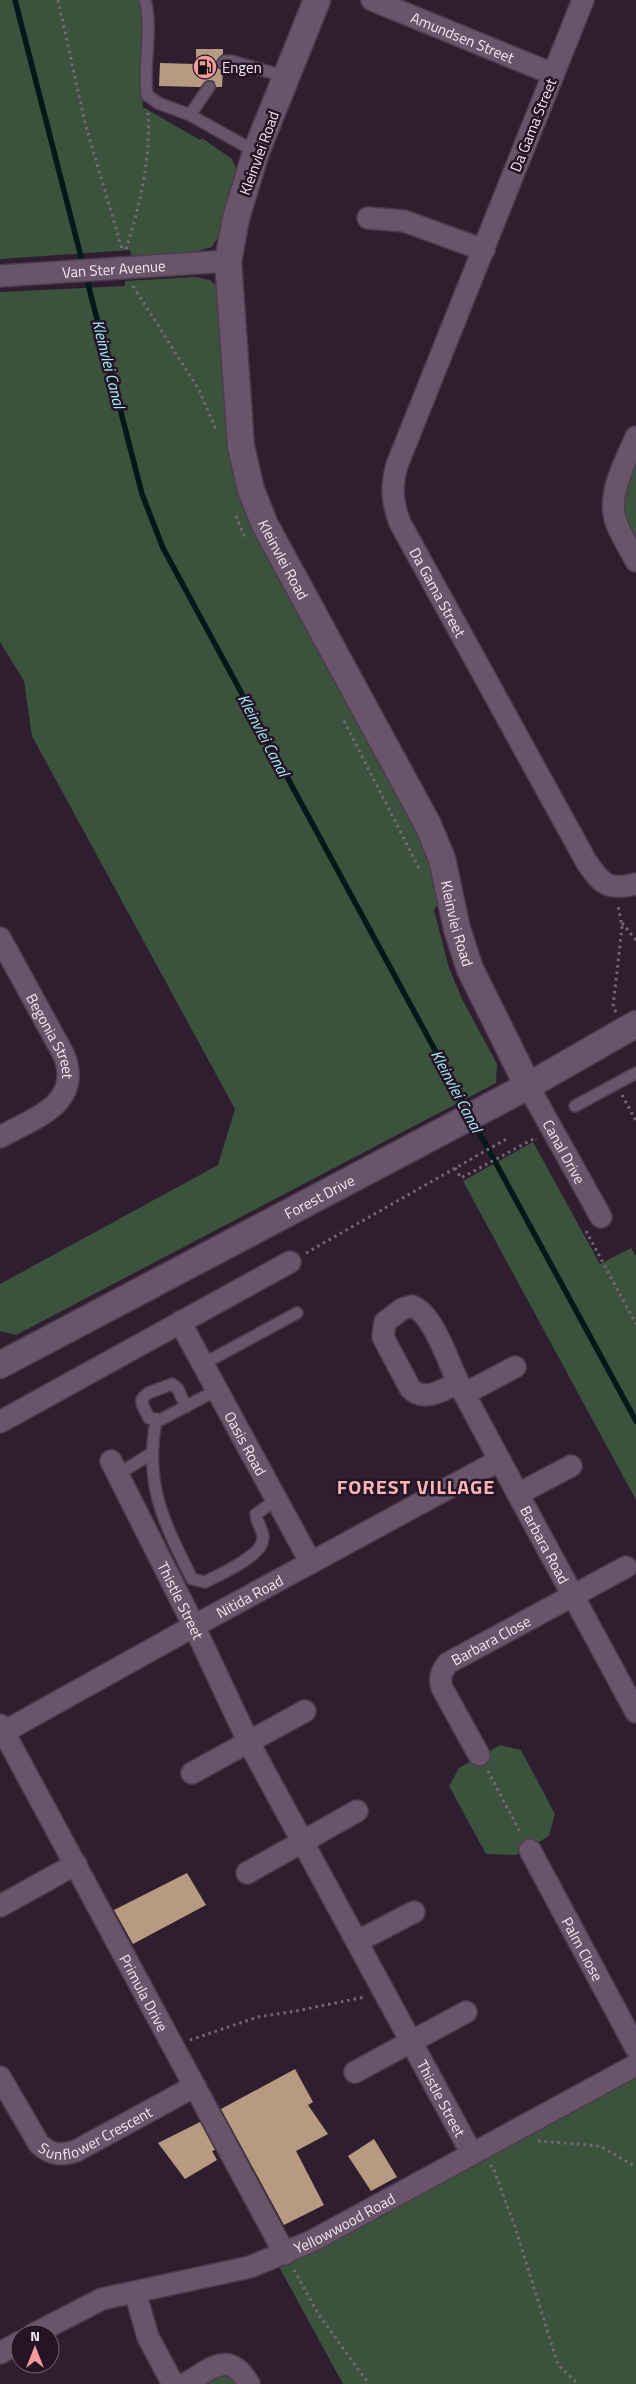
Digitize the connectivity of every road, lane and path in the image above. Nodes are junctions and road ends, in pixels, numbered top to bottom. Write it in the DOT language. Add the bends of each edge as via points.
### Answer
graph roads {
  1 [pos="58,0"];
  2 [pos="145,0"];
  3 [pos="317,0"];
  4 [pos="372,0"];
  5 [pos="583,0"];
  6 [pos="223,63"];
  7 [pos="553,74"];
  8 [pos="287,77"];
  9 [pos="208,87"];
  10 [pos="147,95"];
  11 [pos="190,115"];
  12 [pos="256,152"];
  13 [pos="368,218"];
  14 [pos="484,250"];
  15 [pos="228,261"];
  16 [pos="0,276"];
  17 [pos="636,437"];
  18 [pos="636,561"];
  19 [pos="636,884"];
  20 [pos="609,886"];
  21 [pos="622,922"];
  22 [pos="0,938"];
  23 [pos="636,940"];
  24 [pos="626,1019"];
  25 [pos="636,1073"];
  26 [pos="616,1084"];
  27 [pos="528,1086"];
  28 [pos="575,1106"];
  29 [pos="636,1121"];
  30 [pos="0,1137"];
  31 [pos="508,1138"];
  32 [pos="535,1138"];
  33 [pos="455,1168"];
  34 [pos="602,1217"];
  35 [pos="290,1262"];
  36 [pos="297,1313"];
  37 [pos="180,1322"];
  38 [pos="1,1362"];
  39 [pos="203,1364"];
  40 [pos="515,1367"];
  41 [pos="217,1390"];
  42 [pos="186,1407"];
  43 [pos="156,1420"];
  44 [pos="0,1422"];
  45 [pos="152,1453"];
  46 [pos="500,1460"];
  47 [pos="571,1466"];
  48 [pos="114,1468"];
  49 [pos="518,1494"];
  50 [pos="276,1500"];
  51 [pos="311,1563"];
  52 [pos="626,1567"];
  53 [pos="573,1595"];
  54 [pos="194,1626"];
  55 [pos="633,1698"];
  56 [pos="305,1711"];
  57 [pos="1,1730"];
  58 [pos="249,1742"];
  59 [pos="479,1755"];
  60 [pos="192,1773"];
  61 [pos="357,1811"];
  62 [pos="304,1841"];
  63 [pos="530,1850"];
  64 [pos="76,1864"];
  65 [pos="247,1873"];
  66 [pos="0,1906"];
  67 [pos="414,1912"];
  68 [pos="358,1941"];
  69 [pos="385,1992"];
  70 [pos="466,2012"];
  71 [pos="412,2041"];
  72 [pos="174,2048"];
  73 [pos="636,2048"];
  74 [pos="636,2065"];
  75 [pos="355,2072"];
  76 [pos="0,2077"];
  77 [pos="195,2086"];
  78 [pos="510,2133"];
  79 [pos="472,2154"];
  80 [pos="636,2167"];
  81 [pos="285,2254"];
  82 [pos="135,2292"];
  83 [pos="53,2324"];
  84 [pos="173,2384"];
  85 [pos="185,2384"];
  86 [pos="249,2384"];
  87 [pos="369,2384"];
  88 [pos="578,2384"];
  1 -- 10 [label="path" via="85,123 124,254 138,214 149,129"];
  2 -- 10 [label="lane" via="148,13"];
  3 -- 8 [label="street, Kleinvlei Road"];
  4 -- 7 [label="street, Amundsen Street"];
  5 -- 7 [label="street, Da Gama Street"];
  6 -- 8 [label="lane" via="231,61"];
  7 -- 14 [label="street, Da Gama Street"];
  8 -- 12 [label="street, Kleinvlei Road"];
  9 -- 11 [label="lane"];
  10 -- 11 [label="lane" via="158,103"];
  11 -- 12 [label="lane"];
  12 -- 15 [label="street, Kleinvlei Road" via="236,218"];
  13 -- 14 [label="street" via="404,221"];
  14 -- 20 [label="street, Da Gama Street" via="397,465 393,500 400,523 586,861 596,876"];
  15 -- 16 [label="street, Van Ster Avenue"];
  15 -- 27 [label="street, Kleinvlei Road" via="241,447 250,490 265,526 428,825 442,859 457,929 470,969"];
  17 -- 18 [label="street" via="616,488 613,507 618,528"];
  19 -- 20 [label="street"];
  20 -- 21 [label="path"];
  21 -- 23 [label="path"];
  21 -- 24 [label="path" via="613,1007"];
  22 -- 30 [label="street, Begonia Street" via="64,1055 69,1074 65,1092 56,1105"];
  24 -- 27 [label="street, Forest Drive"];
  25 -- 26 [label="lane"];
  26 -- 28 [label="lane"];
  26 -- 29 [label="path"];
  27 -- 34 [label="street, Canal Drive"];
  27 -- 38 [label="street, Forest Drive"];
  31 -- 33 [label="path"];
  32 -- 33 [label="path" via="462,1178"];
  33 -- 35 [label="path"];
  35 -- 37 [label="street"];
  36 -- 39 [label="lane"];
  37 -- 39 [label="street, Oasis Road"];
  37 -- 44 [label="street"];
  39 -- 41 [label="street, Oasis Road"];
  40 -- 46 [label="street, Barbara Road" via="461,1389"];
  41 -- 42 [label="lane"];
  41 -- 50 [label="street, Oasis Road"];
  42 -- 43 [label="lane"];
  42 -- 43 [label="lane" via="178,1389 172,1384 148,1393 143,1396 142,1404 149,1418"];
  43 -- 45 [label="lane"];
  45 -- 48 [label="lane"];
  45 -- 50 [label="lane" via="156,1499 192,1579 198,1582 206,1582 255,1554 264,1537 256,1514"];
  46 -- 49 [label="street, Barbara Road"];
  46 -- 51 [label="street, Nitida Road"];
  47 -- 49 [label="street, Barbara Road"];
  48 -- 54 [label="street, Thistle Street"];
  49 -- 53 [label="street, Barbara Road"];
  50 -- 51 [label="street, Oasis Road"];
  51 -- 54 [label="street, Nitida Road"];
  52 -- 53 [label="street, Barbara Road"];
  53 -- 55 [label="street, Barbara Road"];
  53 -- 59 [label="street, Barbara Close" via="442,1670 442,1688"];
  54 -- 57 [label="street, Nitida Road"];
  54 -- 58 [label="street, Thistle Street"];
  56 -- 58 [label="street"];
  57 -- 64 [label="street, Primula Drive"];
  58 -- 60 [label="street"];
  58 -- 62 [label="street, Thistle Street"];
  59 -- 63 [label="path"];
  61 -- 62 [label="street"];
  62 -- 65 [label="street"];
  62 -- 68 [label="street, Thistle Street"];
  63 -- 73 [label="street, Palm Close"];
  64 -- 66 [label="street"];
  64 -- 72 [label="street, Primula Drive"];
  67 -- 68 [label="street"];
  68 -- 69 [label="street, Thistle Street"];
  69 -- 71 [label="street, Thistle Street"];
  69 -- 72 [label="path" via="258,2017"];
  70 -- 71 [label="street, Thistle Street"];
  71 -- 75 [label="street, Thistle Street"];
  71 -- 79 [label="street, Thistle Street"];
  72 -- 77 [label="street, Primula Drive"];
  74 -- 78 [label="street, Yellowwood Road"];
  76 -- 77 [label="street, Sunflower Crescent" via="39,2144 48,2152 57,2154 76,2150"];
  77 -- 81 [label="street, Primula Drive"];
  78 -- 79 [label="street, Yellowwood Road"];
  78 -- 80 [label="path" via="522,2140 600,2146"];
  79 -- 81 [label="street, Yellowwood Road"];
  79 -- 88 [label="path" via="493,2167 558,2365"];
  81 -- 82 [label="street, Yellowwood Road" via="250,2267"];
  81 -- 87 [label="path" via="319,2315"];
  82 -- 83 [label="street, Yellowwood Road" via="102,2299"];
  82 -- 84 [label="street" via="148,2338"];
  85 -- 86 [label="street" via="215,2366 225,2364 239,2368"];
}
